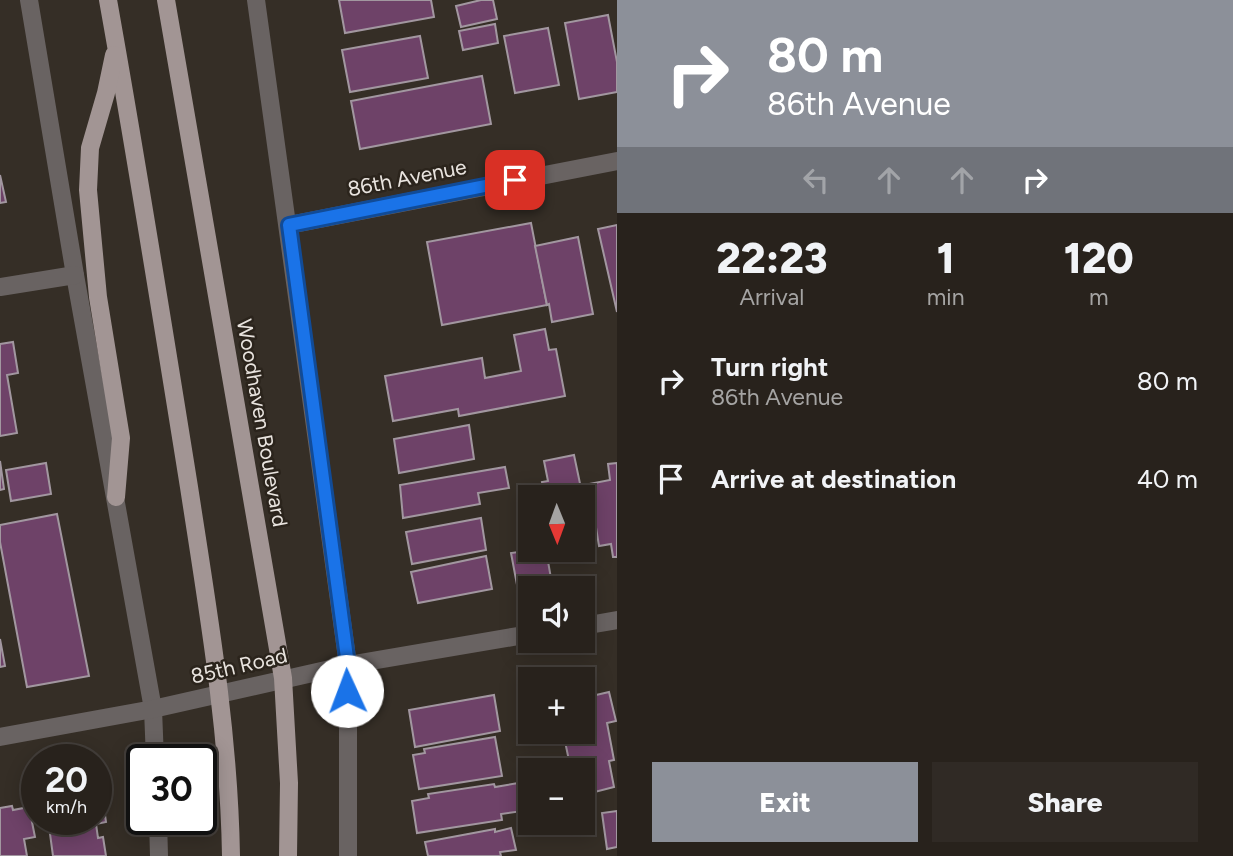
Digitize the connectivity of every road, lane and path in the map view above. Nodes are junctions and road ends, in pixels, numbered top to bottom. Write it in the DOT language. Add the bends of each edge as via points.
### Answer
graph roads {
  1 [pos="29,0"];
  2 [pos="108,0"];
  3 [pos="166,0"];
  4 [pos="256,0"];
  5 [pos="116,45"];
  6 [pos="617,161"];
  7 [pos="289,225"];
  8 [pos="75,275"];
  9 [pos="0,287"];
  10 [pos="116,497"];
  11 [pos="617,620"];
  12 [pos="595,624"];
  13 [pos="518,637"];
  14 [pos="348,665"];
  15 [pos="283,678"];
  16 [pos="221,695"];
  17 [pos="153,709"];
  18 [pos="0,737"];
  19 [pos="154,744"];
  20 [pos="158,835"];
  21 [pos="159,856"];
  22 [pos="231,856"];
  23 [pos="288,856"];
  24 [pos="348,856"];
  1 -- 8 [label="street"];
  2 -- 5 [label="main road"];
  3 -- 15 [label="main road, Woodhaven Boulevard"];
  4 -- 7 [label="street"];
  5 -- 10 [label="main road" via="90,148 88,190 98,297 121,438"];
  5 -- 16 [label="main road"];
  6 -- 7 [label="street, 86th Avenue"];
  7 -- 14 [label="street"];
  8 -- 9 [label="street"];
  8 -- 10 [label="street"];
  10 -- 17 [label="street"];
  11 -- 12 [label="street"];
  13 -- 14 [label="street, 85th Road"];
  14 -- 15 [label="street, 85th Road"];
  14 -- 24 [label="street"];
  15 -- 16 [label="street, 85th Road"];
  15 -- 23 [label="main road, Woodhaven Boulevard"];
  16 -- 17 [label="street, 85th Road"];
  16 -- 22 [label="main road"];
  17 -- 18 [label="street, 85th Road"];
  17 -- 19 [label="street"];
  20 -- 21 [label="street"];
}
